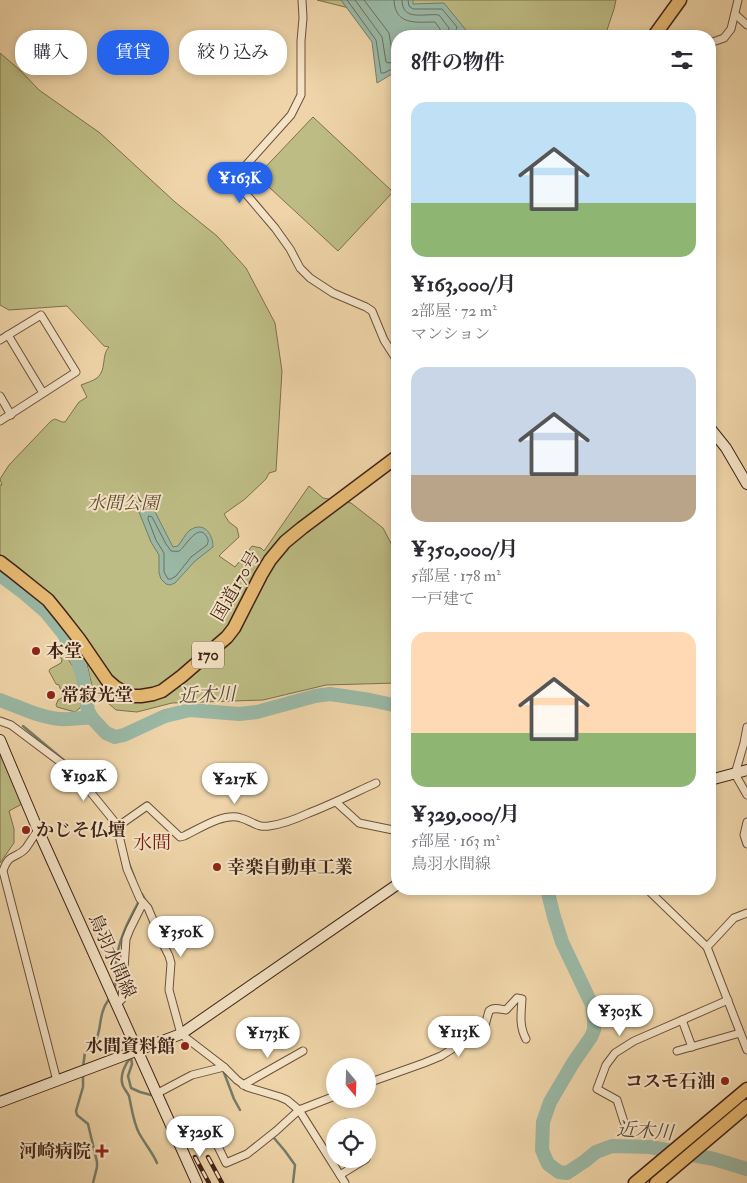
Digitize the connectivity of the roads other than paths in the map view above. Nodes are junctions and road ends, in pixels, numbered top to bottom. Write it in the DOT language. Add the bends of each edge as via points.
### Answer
graph roads {
  1 [pos="302,0"];
  2 [pos="680,0"];
  3 [pos="738,0"];
  4 [pos="735,14"];
  5 [pos="747,25"];
  6 [pos="658,30"];
  7 [pos="716,41"];
  8 [pos="8,334"];
  9 [pos="0,340"];
  10 [pos="391,351"];
  11 [pos="43,393"];
  12 [pos="0,396"];
  13 [pos="11,415"];
  14 [pos="0,422"];
  15 [pos="716,436"];
  16 [pos="391,461"];
  17 [pos="747,484"];
  18 [pos="0,562"];
  19 [pos="0,721"];
  20 [pos="747,727"];
  21 [pos="0,740"];
  22 [pos="747,770"];
  23 [pos="735,774"];
  24 [pos="716,779"];
  25 [pos="376,783"];
  26 [pos="747,795"];
  27 [pos="336,802"];
  28 [pos="747,822"];
  29 [pos="117,827"];
  30 [pos="38,830"];
  31 [pos="391,830"];
  32 [pos="747,844"];
  33 [pos="391,889"];
  34 [pos="653,895"];
  35 [pos="143,903"];
  36 [pos="747,913"];
  37 [pos="707,947"];
  38 [pos="728,1000"];
  39 [pos="116,1005"];
  40 [pos="682,1020"];
  41 [pos="740,1033"];
  42 [pos="181,1034"];
  43 [pos="526,1039"];
  44 [pos="692,1047"];
  45 [pos="747,1050"];
  46 [pos="137,1051"];
  47 [pos="303,1051"];
  48 [pos="677,1051"];
  49 [pos="224,1067"];
  50 [pos="376,1080"];
  51 [pos="57,1081"];
  52 [pos="243,1085"];
  53 [pos="747,1089"];
  54 [pos="156,1094"];
  55 [pos="326,1099"];
  56 [pos="0,1102"];
  57 [pos="747,1106"];
  58 [pos="298,1110"];
  59 [pos="720,1120"];
  60 [pos="624,1122"];
  61 [pos="179,1144"];
  62 [pos="351,1168"];
  63 [pos="340,1175"];
  64 [pos="197,1183"];
  65 [pos="345,1183"];
  66 [pos="635,1183"];
  67 [pos="656,1183"];
  1 -- 10 [label="street" via="301,95 291,115 238,174 241,188 275,228 310,278 372,311"];
  2 -- 6 [label="highway"];
  3 -- 4 [label="street"];
  4 -- 5 [label="street"];
  4 -- 7 [label="street" via="731,29 724,38"];
  8 -- 9 [label="street"];
  8 -- 11 [label="street"];
  8 -- 11 [label="street" via="41,315 76,372"];
  11 -- 13 [label="street"];
  12 -- 13 [label="street"];
  13 -- 14 [label="street"];
  15 -- 17 [label="street"];
  16 -- 18 [label="highway, 国道170号 / 170" via="285,542 270,560 227,637 182,676 153,694 131,696 111,684 48,600"];
  19 -- 29 [label="street" via="11,724 75,773"];
  20 -- 23 [label="street"];
  21 -- 30 [label="street, 鳥羽水間線"];
  22 -- 23 [label="street"];
  23 -- 24 [label="street"];
  23 -- 26 [label="street"];
  25 -- 27 [label="street"];
  27 -- 29 [label="street" via="285,823 267,826 255,825 235,816 226,817 180,837 147,806"];
  27 -- 31 [label="street" via="359,824"];
  28 -- 32 [label="street" via="744,835"];
  29 -- 35 [label="street" via="127,869"];
  30 -- 39 [label="street, 鳥羽水間線"];
  30 -- 51 [label="street" via="24,850 6,862 3,871"];
  33 -- 42 [label="street"];
  34 -- 37 [label="street"];
  35 -- 39 [label="street" via="126,939 122,998"];
  35 -- 42 [label="street" via="170,956 169,990"];
  36 -- 37 [label="street" via="734,918"];
  37 -- 38 [label="street"];
  38 -- 40 [label="street"];
  38 -- 41 [label="street"];
  39 -- 46 [label="street, 鳥羽水間線"];
  40 -- 44 [label="street"];
  40 -- 60 [label="street" via="634,1041 615,1053 606,1065 596,1089 617,1100"];
  41 -- 44 [label="street"];
  41 -- 45 [label="street"];
  42 -- 46 [label="street"];
  42 -- 49 [label="street"];
  43 -- 50 [label="street" via="522,1030 522,999 517,998 506,1010 490,1009 484,1029 442,1056"];
  44 -- 48 [label="street"];
  46 -- 51 [label="street"];
  46 -- 54 [label="street, 鳥羽水間線"];
  47 -- 52 [label="street"];
  49 -- 52 [label="street"];
  49 -- 54 [label="street" via="192,1075"];
  51 -- 56 [label="street"];
  52 -- 58 [label="street" via="287,1100"];
  53 -- 59 [label="highway"];
  54 -- 61 [label="street, 鳥羽水間線"];
  55 -- 58 [label="street"];
  57 -- 59 [label="highway"];
  58 -- 61 [label="street" via="247,1154 226,1163 210,1130"];
  58 -- 63 [label="street"];
  59 -- 66 [label="highway"];
  59 -- 67 [label="highway"];
  61 -- 64 [label="street, 鳥羽水間線"];
  62 -- 63 [label="street"];
  63 -- 65 [label="street"];
}
